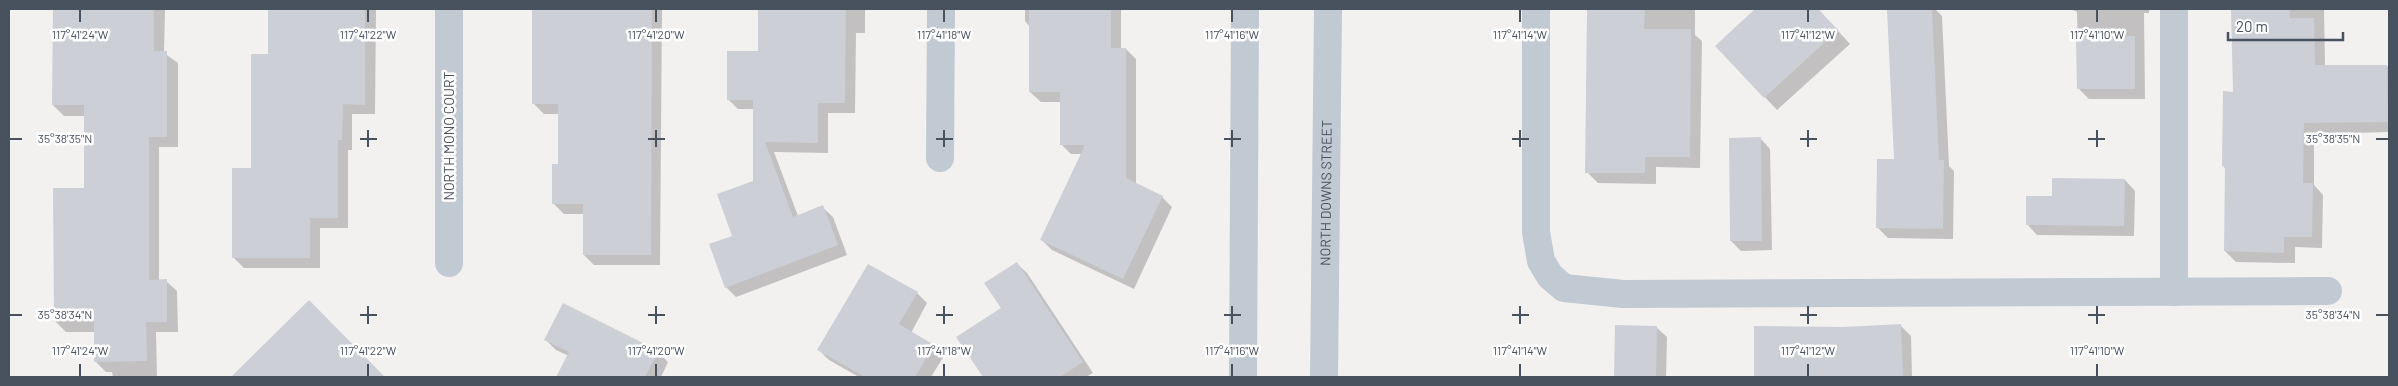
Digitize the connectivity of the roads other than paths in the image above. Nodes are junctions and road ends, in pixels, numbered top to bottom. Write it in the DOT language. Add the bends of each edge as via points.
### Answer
graph roads {
  1 [pos="449,9"];
  2 [pos="941,9"];
  3 [pos="1245,9"];
  4 [pos="1328,9"];
  5 [pos="1536,9"];
  6 [pos="2174,9"];
  7 [pos="940,158"];
  8 [pos="449,263"];
  9 [pos="2328,291"];
  10 [pos="2174,292"];
  11 [pos="1243,377"];
  12 [pos="1324,377"];
  1 -- 8 [label="street, NORTH MONO COURT"];
  2 -- 7 [label="street"];
  3 -- 11 [label="street"];
  4 -- 12 [label="street, NORTH DOWNS STREET"];
  5 -- 10 [label="street" via="1536,232 1541,261 1550,276 1564,288 1623,294"];
  6 -- 10 [label="street"];
  9 -- 10 [label="street"];
}
